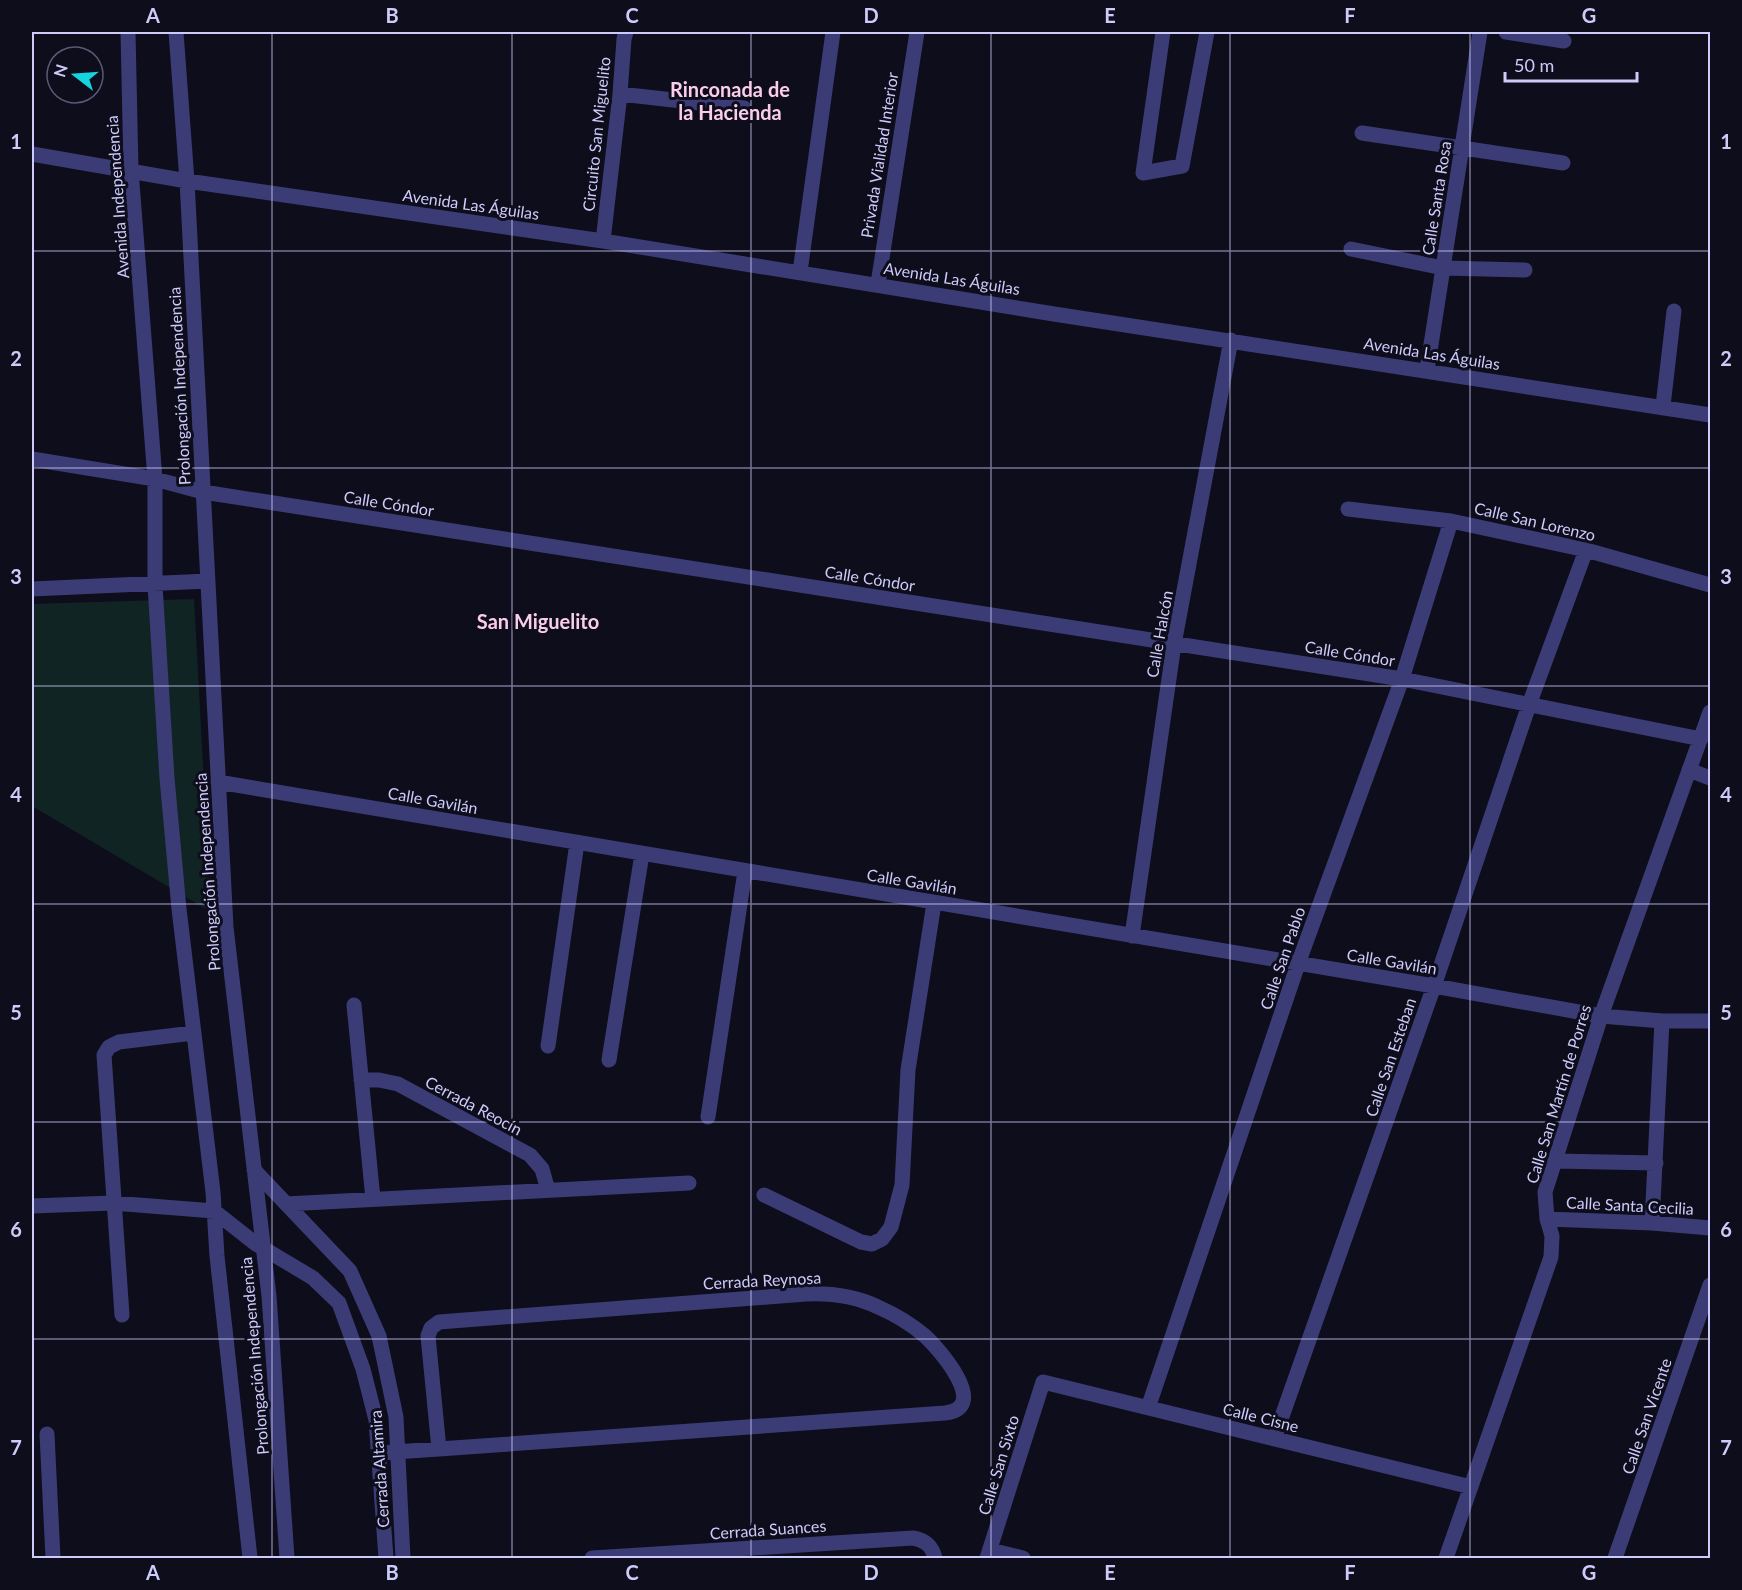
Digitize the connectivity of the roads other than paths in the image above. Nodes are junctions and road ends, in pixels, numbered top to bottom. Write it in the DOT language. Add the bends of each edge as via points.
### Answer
graph roads {
  1 [pos="128,32"];
  2 [pos="176,32"];
  3 [pos="626,32"];
  4 [pos="833,32"];
  5 [pos="916,32"];
  6 [pos="1163,32"];
  7 [pos="1207,32"];
  8 [pos="1480,32"];
  9 [pos="1506,32"];
  10 [pos="1564,41"];
  11 [pos="620,94"];
  12 [pos="744,108"];
  13 [pos="1362,133"];
  14 [pos="1463,148"];
  15 [pos="32,154"];
  16 [pos="1563,163"];
  17 [pos="131,170"];
  18 [pos="187,181"];
  19 [pos="603,241"];
  20 [pos="1351,249"];
  21 [pos="1443,268"];
  22 [pos="1525,270"];
  23 [pos="800,272"];
  24 [pos="878,284"];
  25 [pos="141,288"];
  26 [pos="1674,311"];
  27 [pos="1230,340"];
  28 [pos="1427,370"];
  29 [pos="1663,406"];
  30 [pos="1710,415"];
  31 [pos="32,459"];
  32 [pos="155,479"];
  33 [pos="203,492"];
  34 [pos="1348,508"];
  35 [pos="1451,521"];
  36 [pos="1586,550"];
  37 [pos="208,581"];
  38 [pos="155,585"];
  39 [pos="1710,585"];
  40 [pos="32,589"];
  41 [pos="1174,644"];
  42 [pos="1402,679"];
  43 [pos="1529,705"];
  44 [pos="1710,712"];
  45 [pos="1701,739"];
  46 [pos="1689,770"];
  47 [pos="1710,778"];
  48 [pos="218,782"];
  49 [pos="577,843"];
  50 [pos="642,854"];
  51 [pos="745,871"];
  52 [pos="934,903"];
  53 [pos="1132,936"];
  54 [pos="1298,964"];
  55 [pos="1434,986"];
  56 [pos="354,1005"];
  57 [pos="1600,1016"];
  58 [pos="1662,1020"];
  59 [pos="1710,1021"];
  60 [pos="193,1033"];
  61 [pos="548,1046"];
  62 [pos="609,1060"];
  63 [pos="362,1080"];
  64 [pos="708,1117"];
  65 [pos="1555,1161"];
  66 [pos="1656,1163"];
  67 [pos="254,1170"];
  68 [pos="689,1183"];
  69 [pos="548,1190"];
  70 [pos="764,1195"];
  71 [pos="373,1199"];
  72 [pos="113,1203"];
  73 [pos="286,1204"];
  74 [pos="32,1206"];
  75 [pos="214,1211"];
  76 [pos="1547,1219"];
  77 [pos="1652,1223"];
  78 [pos="1710,1228"];
  79 [pos="264,1250"];
  80 [pos="1710,1285"];
  81 [pos="122,1315"];
  82 [pos="1043,1382"];
  83 [pos="1148,1408"];
  84 [pos="47,1434"];
  85 [pos="1274,1440"];
  86 [pos="439,1449"];
  87 [pos="397,1452"];
  88 [pos="379,1454"];
  89 [pos="1471,1487"];
  90 [pos="989,1554"];
  91 [pos="53,1558"];
  92 [pos="250,1558"];
  93 [pos="287,1558"];
  94 [pos="386,1558"];
  95 [pos="403,1558"];
  96 [pos="592,1558"];
  97 [pos="935,1558"];
  98 [pos="1023,1558"];
  99 [pos="1446,1558"];
  100 [pos="1615,1558"];
  1 -- 17 [label="street, Avenida Independencia"];
  2 -- 18 [label="street"];
  3 -- 11 [label="street, Circuito San Miguelito"];
  4 -- 23 [label="street"];
  5 -- 24 [label="street, Privada Vialidad Interior"];
  6 -- 7 [label="street" via="1143,173 1182,166"];
  8 -- 14 [label="street, Calle Santa Rosa"];
  9 -- 10 [label="street"];
  11 -- 12 [label="street"];
  11 -- 19 [label="street, Circuito San Miguelito"];
  13 -- 14 [label="street"];
  14 -- 16 [label="street"];
  14 -- 21 [label="street, Calle Santa Rosa"];
  15 -- 17 [label="street, Avenida Las Águilas"];
  17 -- 18 [label="street, Avenida Las Águilas"];
  17 -- 25 [label="street, Avenida Independencia"];
  18 -- 19 [label="street, Avenida Las Águilas"];
  18 -- 33 [label="street, Prolongación Independencia"];
  19 -- 23 [label="street, Avenida Las Águilas"];
  20 -- 21 [label="street"];
  21 -- 22 [label="street"];
  21 -- 28 [label="street, Calle Santa Rosa"];
  23 -- 24 [label="street, Avenida Las Águilas"];
  24 -- 27 [label="street, Avenida Las Águilas"];
  25 -- 32 [label="street, Prolongación Independencia"];
  26 -- 29 [label="street"];
  27 -- 28 [label="street, Avenida Las Águilas"];
  27 -- 41 [label="street, Calle Halcón"];
  28 -- 29 [label="street, Avenida Las Águilas"];
  29 -- 30 [label="street, Avenida Las Águilas"];
  31 -- 32 [label="street, Calle Cóndor"];
  32 -- 33 [label="street, Calle Cóndor"];
  32 -- 38 [label="street, Prolongación Independencia"];
  33 -- 37 [label="street, Prolongación Independencia"];
  33 -- 41 [label="street, Calle Cóndor"];
  34 -- 35 [label="street, Calle San Lorenzo"];
  35 -- 36 [label="street, Calle San Lorenzo"];
  35 -- 42 [label="street, Calle San Pablo"];
  36 -- 39 [label="street, Calle San Lorenzo"];
  36 -- 43 [label="street, Calle San Esteban"];
  37 -- 38 [label="street"];
  37 -- 48 [label="street, Prolongación Independencia"];
  38 -- 40 [label="street"];
  38 -- 60 [label="street, Prolongación Independencia" via="167,778"];
  41 -- 42 [label="street, Calle Cóndor"];
  41 -- 53 [label="street, Calle Halcón"];
  42 -- 43 [label="street, Calle Cóndor"];
  42 -- 54 [label="street, Calle San Pablo"];
  43 -- 45 [label="street, Calle Cóndor"];
  43 -- 55 [label="street, Calle San Esteban"];
  44 -- 45 [label="street, Calle San Martín de Porres"];
  45 -- 46 [label="street, Calle San Martín de Porres"];
  46 -- 47 [label="street"];
  46 -- 57 [label="street, Calle San Martín de Porres"];
  48 -- 49 [label="street, Calle Gavilán"];
  48 -- 67 [label="street, Prolongación Independencia" via="226,927"];
  49 -- 50 [label="street, Calle Gavilán"];
  49 -- 61 [label="street"];
  50 -- 51 [label="street, Calle Gavilán"];
  50 -- 62 [label="street"];
  51 -- 52 [label="street, Calle Gavilán"];
  51 -- 64 [label="street"];
  52 -- 53 [label="street, Calle Gavilán"];
  52 -- 70 [label="street" via="908,1070 902,1185 891,1227 882,1239 872,1244 861,1242"];
  53 -- 54 [label="street, Calle Gavilán"];
  54 -- 55 [label="street, Calle Gavilán"];
  54 -- 83 [label="street, Calle San Pablo"];
  55 -- 57 [label="street, Calle Gavilán"];
  55 -- 85 [label="street, Calle San Esteban"];
  56 -- 63 [label="street"];
  57 -- 58 [label="street, Calle Gavilán"];
  57 -- 65 [label="street, Calle San Martín de Porres"];
  58 -- 59 [label="street, Calle Gavilán"];
  58 -- 66 [label="street"];
  60 -- 72 [label="street" via="119,1042 104,1055"];
  60 -- 75 [label="street, Prolongación Independencia"];
  63 -- 69 [label="street, Cerrada Reocín" via="398,1084 530,1155 542,1169"];
  63 -- 71 [label="street"];
  65 -- 66 [label="street"];
  65 -- 76 [label="street, Calle San Martín de Porres" via="1545,1192"];
  66 -- 77 [label="street"];
  67 -- 73 [label="street, Cerrada Altamira"];
  67 -- 79 [label="street, Prolongación Independencia"];
  68 -- 69 [label="street"];
  69 -- 71 [label="street"];
  71 -- 73 [label="street"];
  72 -- 74 [label="street"];
  72 -- 75 [label="street"];
  72 -- 81 [label="street"];
  73 -- 87 [label="street, Cerrada Altamira" via="351,1271 379,1336 396,1417"];
  75 -- 79 [label="street, Cerrada Altamira"];
  75 -- 92 [label="street, Prolongación Independencia"];
  76 -- 77 [label="street, Calle Santa Cecilia"];
  76 -- 89 [label="street, Calle San Martín de Porres" via="1552,1236 1551,1257"];
  77 -- 78 [label="street, Calle Santa Cecilia"];
  79 -- 88 [label="street, Cerrada Altamira" via="313,1278 339,1303 363,1369 376,1420"];
  79 -- 93 [label="street, Prolongación Independencia"];
  80 -- 100 [label="street, Calle San Vicente"];
  82 -- 83 [label="street, Calle Cisne"];
  82 -- 90 [label="street, Calle San Sixto"];
  83 -- 85 [label="street, Calle Cisne"];
  84 -- 91 [label="street"];
  85 -- 89 [label="street, Calle Cisne"];
  86 -- 86 [label="street, Cerrada Reynosa" via="950,1413 962,1402 963,1390 946,1360 923,1334 876,1306 838,1295 806,1294 439,1322 428,1336"];
  86 -- 87 [label="street, Cerrada Reynosa"];
  87 -- 88 [label="street, Cerrada Reynosa"];
  87 -- 95 [label="street, Cerrada Altamira"];
  88 -- 94 [label="street, Cerrada Altamira"];
  89 -- 99 [label="street, Calle San Martín de Porres"];
  90 -- 98 [label="street"];
  96 -- 97 [label="street, Cerrada Suances" via="913,1538 929,1545"];
}
